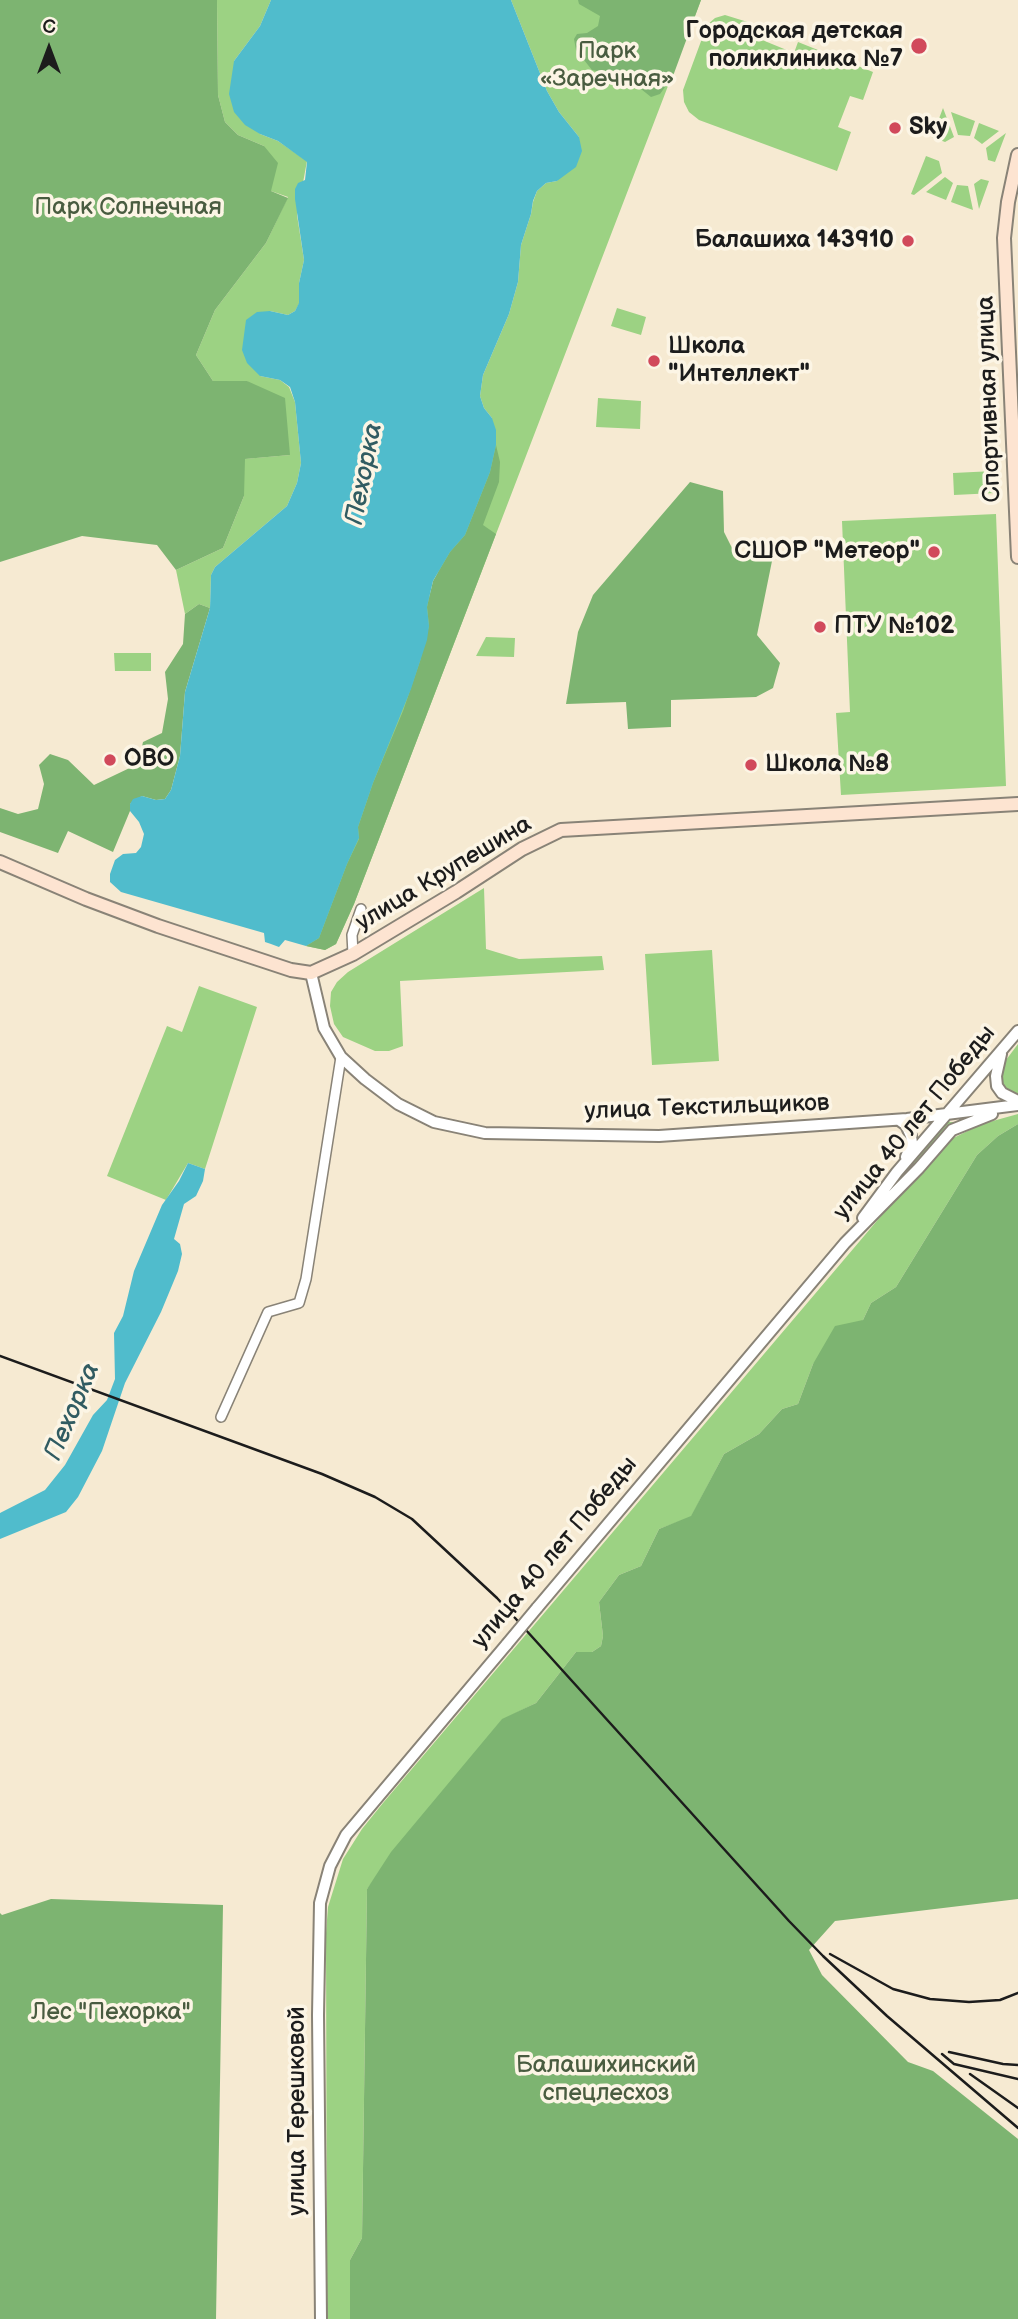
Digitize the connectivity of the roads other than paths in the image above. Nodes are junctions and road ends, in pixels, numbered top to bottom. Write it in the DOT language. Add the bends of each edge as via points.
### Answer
graph roads {
  1 [pos="1018,155"];
  2 [pos="1013,356"];
  3 [pos="1018,557"];
  4 [pos="1018,804"];
  5 [pos="0,862"];
  6 [pos="361,909"];
  7 [pos="353,954"];
  8 [pos="312,973"];
  9 [pos="1018,1031"];
  10 [pos="1006,1045"];
  11 [pos="341,1057"];
  12 [pos="1018,1104"];
  13 [pos="944,1116"];
  14 [pos="900,1120"];
  15 [pos="897,1172"];
  16 [pos="845,1243"];
  17 [pos="221,1417"];
  18 [pos="320,1903"];
  19 [pos="321,2319"];
  1 -- 2 [label="main road, Спортивная улица" via="1004,238"];
  2 -- 3 [label="main road, Спортивная улица"];
  4 -- 7 [label="main road, улица Крупешина" via="561,830 522,849"];
  5 -- 8 [label="main road" via="158,926"];
  6 -- 7 [label="street" via="352,935"];
  7 -- 8 [label="main road, улица Крупешина"];
  8 -- 11 [label="street, улица Текстильщиков" via="324,1028"];
  9 -- 10 [label="street, улица 40 лет Победы"];
  10 -- 12 [label="street" via="997,1068 998,1086"];
  10 -- 13 [label="street, улица 40 лет Победы"];
  11 -- 14 [label="street, улица Текстильщиков" via="398,1104 434,1122 485,1133 659,1136"];
  11 -- 17 [label="street" via="299,1303 268,1312"];
  12 -- 13 [label="street, улица Текстильщиков"];
  12 -- 16 [label="street, улица 40 лет Победы" via="952,1130"];
  13 -- 14 [label="street, улица Текстильщиков"];
  13 -- 15 [label="street, улица 40 лет Победы"];
  14 -- 15 [label="street" via="912,1143"];
  15 -- 16 [label="street, улица 40 лет Победы"];
  16 -- 18 [label="street, улица 40 лет Победы, bridge" via="346,1835 330,1866"];
  18 -- 19 [label="street, улица Терешковой"];
}
